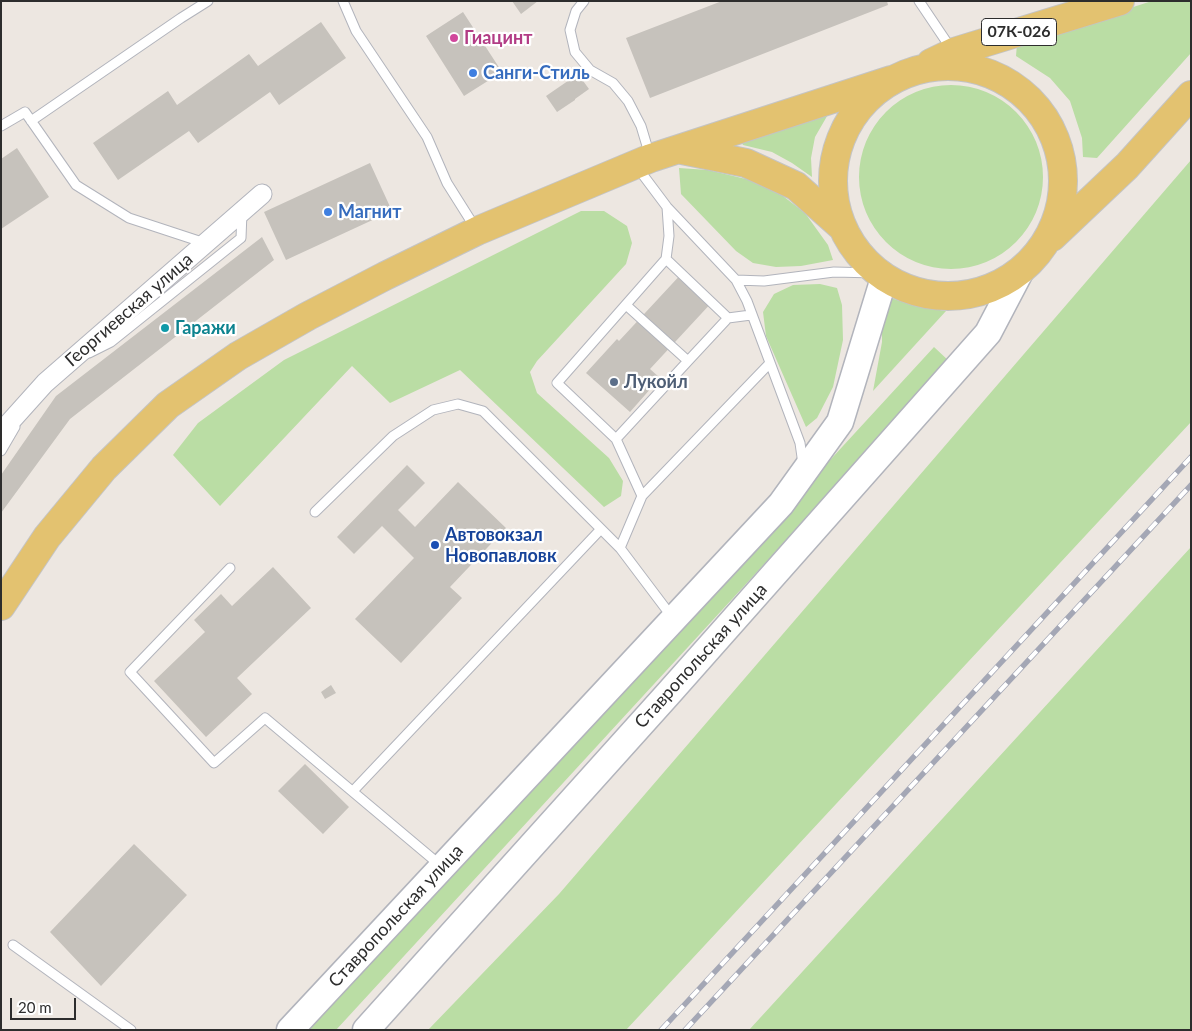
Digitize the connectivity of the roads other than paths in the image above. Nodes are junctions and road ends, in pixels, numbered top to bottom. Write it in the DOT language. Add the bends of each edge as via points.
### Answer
graph roads {
  1 [pos="208,1"];
  2 [pos="343,1"];
  3 [pos="584,1"];
  4 [pos="919,1"];
  5 [pos="926,1"];
  6 [pos="1120,1"];
  7 [pos="932,19"];
  8 [pos="954,52"];
  9 [pos="920,68"];
  10 [pos="891,80"];
  11 [pos="1191,96"];
  12 [pos="31,121"];
  13 [pos="1,126"];
  14 [pos="680,150"];
  15 [pos="643,162"];
  16 [pos="262,194"];
  17 [pos="667,207"];
  18 [pos="242,212"];
  19 [pos="841,226"];
  20 [pos="477,231"];
  21 [pos="1047,241"];
  22 [pos="205,243"];
  23 [pos="666,259"];
  24 [pos="1020,272"];
  25 [pos="880,275"];
  26 [pos="736,280"];
  27 [pos="626,305"];
  28 [pos="751,315"];
  29 [pos="728,318"];
  30 [pos="688,361"];
  31 [pos="69,363"];
  32 [pos="770,363"];
  33 [pos="32,398"];
  34 [pos="1,432"];
  35 [pos="616,439"];
  36 [pos="1,451"];
  37 [pos="804,472"];
  38 [pos="642,496"];
  39 [pos="316,512"];
  40 [pos="601,529"];
  41 [pos="620,548"];
  42 [pos="230,568"];
  43 [pos="1,606"];
  44 [pos="673,619"];
  45 [pos="353,791"];
  46 [pos="442,867"];
  47 [pos="13,945"];
  48 [pos="131,1030"];
  49 [pos="290,1030"];
  50 [pos="366,1030"];
  1 -- 12 [label="lane"];
  2 -- 20 [label="lane" via="356,31 427,137 448,183"];
  3 -- 15 [label="lane" via="576,11 570,30 575,52 590,70 613,83 628,102 641,126"];
  4 -- 7 [label="lane"];
  5 -- 7 [label="lane"];
  6 -- 8 [label="main road, 07К-026"];
  7 -- 8 [label="lane"];
  8 -- 9 [label="main road, 07К-026"];
  9 -- 10 [label="main road"];
  9 -- 21 [label="main road" via="950,65 980,70 1008,82 1031,101 1049,125 1060,154 1064,183 1059,213"];
  10 -- 14 [label="main road"];
  10 -- 19 [label="main road" via="864,101 845,128 834,160 833,193"];
  11 -- 21 [label="main road" via="1127,166"];
  12 -- 13 [label="lane" via="25,112"];
  12 -- 22 [label="lane" via="76,184 129,218"];
  14 -- 15 [label="main road"];
  14 -- 19 [label="main road" via="746,163 796,186"];
  15 -- 17 [label="lane"];
  15 -- 20 [label="main road"];
  16 -- 18 [label="street, Георгиевская улица"];
  17 -- 23 [label="lane" via="670,236"];
  17 -- 26 [label="lane"];
  18 -- 22 [label="street, Георгиевская улица"];
  18 -- 31 [label="lane" via="242,238 111,342"];
  19 -- 25 [label="main road" via="856,252"];
  20 -- 43 [label="main road" via="292,325 238,356 168,405 104,468 47,537"];
  21 -- 24 [label="main road"];
  22 -- 31 [label="street, Георгиевская улица"];
  23 -- 27 [label="lane"];
  23 -- 29 [label="lane"];
  24 -- 25 [label="main road" via="996,287 968,296 938,297 910,291"];
  24 -- 50 [label="main road, Ставропольская улица" via="988,333"];
  25 -- 26 [label="lane" via="834,272 764,282"];
  25 -- 37 [label="main road, Ставропольская улица" via="840,422"];
  26 -- 28 [label="lane"];
  27 -- 30 [label="lane"];
  27 -- 35 [label="lane" via="557,383"];
  28 -- 29 [label="lane"];
  28 -- 32 [label="lane"];
  29 -- 30 [label="lane"];
  30 -- 35 [label="lane"];
  31 -- 33 [label="street, Георгиевская улица"];
  32 -- 37 [label="lane" via="800,443"];
  32 -- 38 [label="lane"];
  33 -- 34 [label="street, Георгиевская улица"];
  33 -- 36 [label="lane"];
  35 -- 38 [label="lane"];
  37 -- 44 [label="main road, Ставропольская улица" via="780,504"];
  38 -- 41 [label="lane"];
  39 -- 40 [label="lane" via="393,436 433,410 458,404 483,411"];
  40 -- 41 [label="lane"];
  40 -- 45 [label="lane"];
  41 -- 44 [label="lane"];
  42 -- 45 [label="lane" via="130,672 214,763 264,718"];
  44 -- 46 [label="main road, Ставропольская улица"];
  45 -- 46 [label="lane"];
  46 -- 49 [label="main road, Ставропольская улица"];
  47 -- 48 [label="lane"];
}
